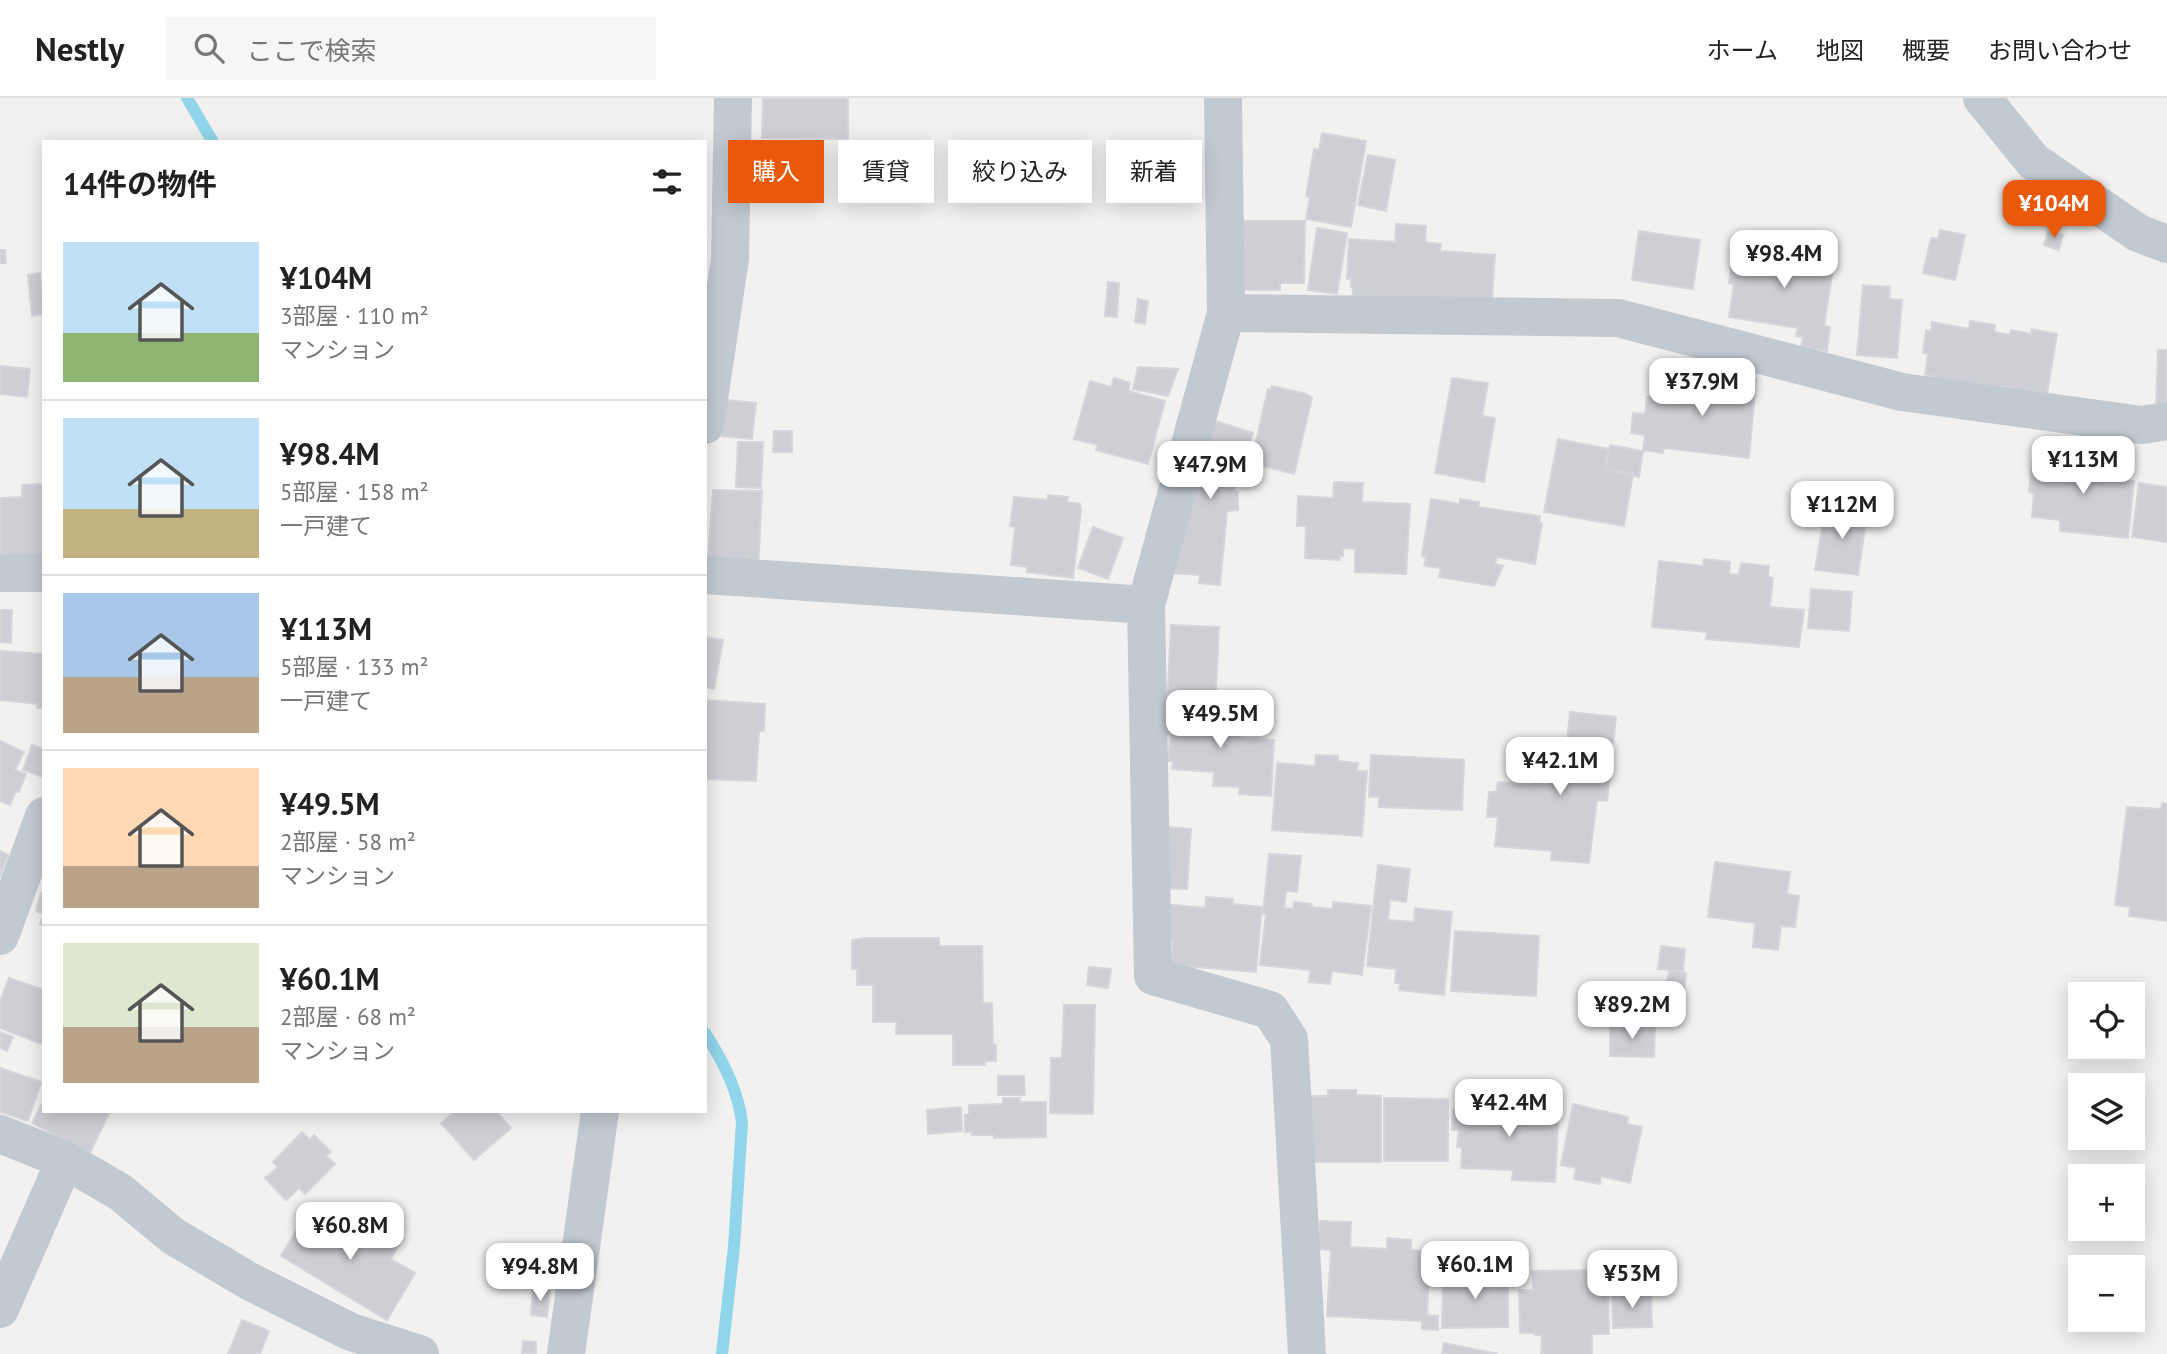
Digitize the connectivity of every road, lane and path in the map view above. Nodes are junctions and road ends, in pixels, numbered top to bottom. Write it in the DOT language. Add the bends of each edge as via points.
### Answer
graph roads {
  1 [pos="733,98"];
  2 [pos="1223,98"];
  3 [pos="1982,98"];
  4 [pos="2167,244"];
  5 [pos="1226,313"];
  6 [pos="707,412"];
  7 [pos="2167,421"];
  8 [pos="0,573"];
  9 [pos="42,573"];
  10 [pos="707,575"];
  11 [pos="1146,605"];
  12 [pos="42,821"];
  13 [pos="0,936"];
  14 [pos="600,1113"];
  15 [pos="0,1134"];
  16 [pos="65,1160"];
  17 [pos="0,1309"];
  18 [pos="420,1354"];
  19 [pos="566,1354"];
  20 [pos="1307,1354"];
  1 -- 6 [label="street" via="730,259"];
  2 -- 5 [label="street"];
  3 -- 4 [label="street" via="2033,161 2138,233"];
  5 -- 7 [label="street" via="1618,318 1902,392 2143,425"];
  5 -- 11 [label="street"];
  8 -- 9 [label="street"];
  10 -- 11 [label="street"];
  11 -- 20 [label="street" via="1153,976 1270,1010 1289,1039"];
  12 -- 13 [label="street"];
  14 -- 19 [label="street"];
  15 -- 16 [label="street"];
  16 -- 17 [label="street"];
  16 -- 18 [label="street" via="120,1192 173,1236 249,1280 351,1332"];
}
